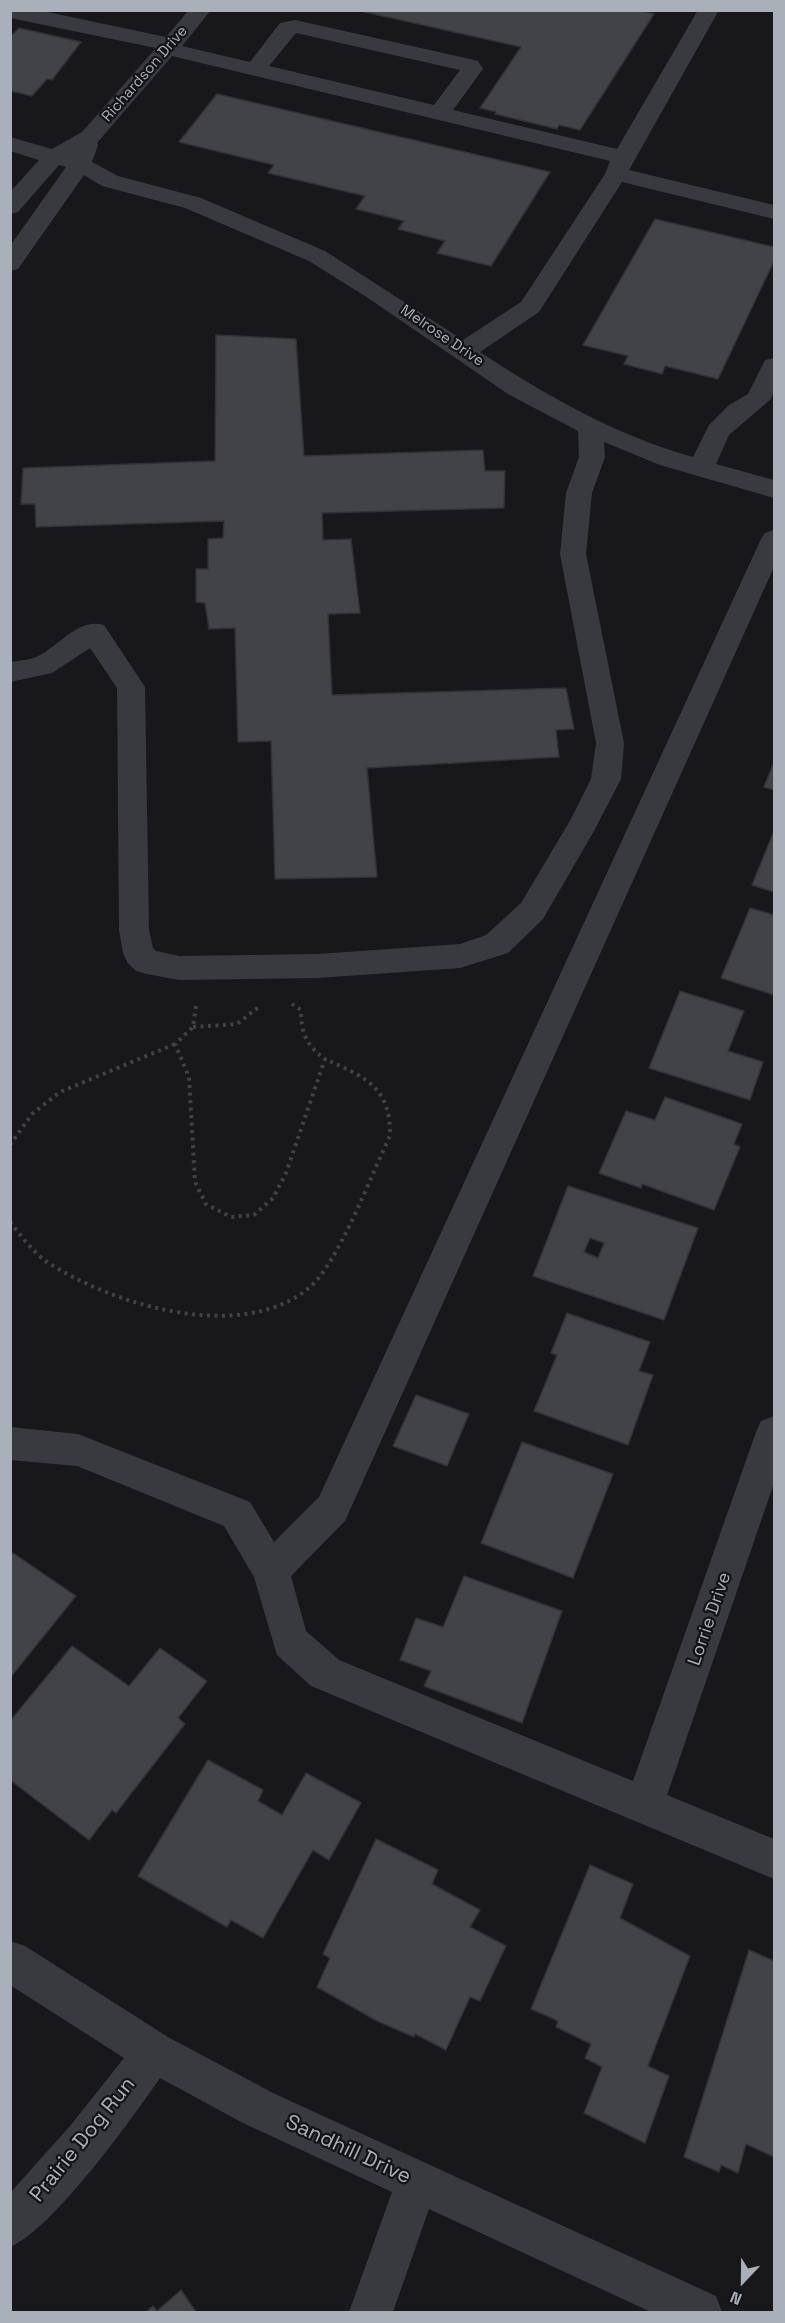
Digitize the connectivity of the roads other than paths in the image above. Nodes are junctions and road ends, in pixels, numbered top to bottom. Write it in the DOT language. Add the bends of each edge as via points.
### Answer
graph roads {
  1 [pos="10,10"];
  2 [pos="201,10"];
  3 [pos="709,10"];
  4 [pos="170,47"];
  5 [pos="256,69"];
  6 [pos="440,112"];
  7 [pos="90,137"];
  8 [pos="10,144"];
  9 [pos="54,158"];
  10 [pos="80,164"];
  11 [pos="620,166"];
  12 [pos="10,172"];
  13 [pos="35,178"];
  14 [pos="110,181"];
  15 [pos="65,185"];
  16 [pos="10,207"];
  17 [pos="774,212"];
  18 [pos="10,264"];
  19 [pos="464,351"];
  20 [pos="774,366"];
  21 [pos="591,427"];
  22 [pos="701,468"];
  23 [pos="774,489"];
  24 [pos="774,539"];
  25 [pos="10,672"];
  26 [pos="774,1432"];
  27 [pos="10,1444"];
  28 [pos="767,1477"];
  29 [pos="271,1571"];
  30 [pos="644,1805"];
  31 [pos="774,1859"];
  32 [pos="10,1961"];
  33 [pos="153,2052"];
  34 [pos="417,2182"];
  35 [pos="10,2225"];
  36 [pos="371,2313"];
  37 [pos="700,2313"];
  1 -- 4 [label="street"];
  2 -- 4 [label="street, Richardson Drive"];
  3 -- 11 [label="street"];
  4 -- 5 [label="street"];
  4 -- 7 [label="street, Richardson Drive"];
  5 -- 6 [label="street"];
  5 -- 6 [label="street" via="288,28 294,26 470,66 472,69"];
  6 -- 11 [label="street"];
  7 -- 9 [label="street, Richardson Drive"];
  7 -- 10 [label="street, Richardson Drive"];
  8 -- 9 [label="street, Melrose Drive"];
  9 -- 10 [label="street, Melrose Drive"];
  9 -- 13 [label="street, Richardson Drive"];
  10 -- 14 [label="street, Melrose Drive"];
  10 -- 15 [label="street, Richardson Drive"];
  11 -- 17 [label="street"];
  11 -- 19 [label="street" via="530,307"];
  12 -- 13 [label="street, Melrose Drive"];
  13 -- 15 [label="street, Melrose Drive"];
  13 -- 16 [label="street, Richardson Drive"];
  14 -- 15 [label="street, Melrose Drive"];
  14 -- 19 [label="street, Melrose Drive" via="193,203 317,256"];
  15 -- 18 [label="street, Richardson Drive"];
  19 -- 21 [label="street, Melrose Drive" via="518,388"];
  20 -- 22 [label="street" via="758,399 738,411 718,431"];
  21 -- 22 [label="street, Melrose Drive"];
  21 -- 25 [label="street" via="592,457 579,494 573,554 610,743 606,779 532,911 497,944 460,956 318,966 179,968 147,962 138,953 134,930 132,687 94,632 42,666"];
  22 -- 23 [label="street, Melrose Drive"];
  24 -- 29 [label="street" via="332,1509"];
  26 -- 28 [label="street, Lorrie Drive"];
  27 -- 29 [label="street" via="78,1450 237,1514"];
  28 -- 30 [label="street, Lorrie Drive"];
  29 -- 30 [label="street" via="290,1642 325,1673"];
  30 -- 31 [label="street"];
  32 -- 33 [label="street, Sandhill Drive"];
  33 -- 34 [label="street, Sandhill Drive" via="258,2108"];
  33 -- 35 [label="street, Prairie Dog Run" via="60,2174"];
  34 -- 36 [label="street"];
  34 -- 37 [label="street, Sandhill Drive"];
}
